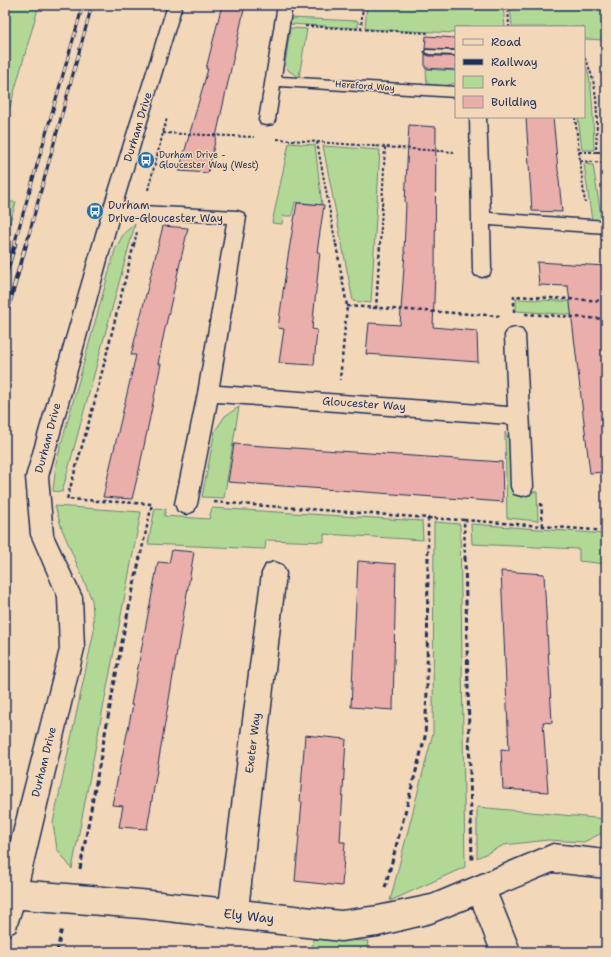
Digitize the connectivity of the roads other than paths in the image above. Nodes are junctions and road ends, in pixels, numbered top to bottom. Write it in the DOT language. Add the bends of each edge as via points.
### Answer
graph roads {
  1 [pos="175,5"];
  2 [pos="285,5"];
  3 [pos="429,52"];
  4 [pos="455,53"];
  5 [pos="273,81"];
  6 [pos="455,92"];
  7 [pos="478,118"];
  8 [pos="267,120"];
  9 [pos="112,210"];
  10 [pos="481,218"];
  11 [pos="606,227"];
  12 [pos="482,270"];
  13 [pos="514,326"];
  14 [pos="208,393"];
  15 [pos="520,416"];
  16 [pos="522,487"];
  17 [pos="186,504"];
  18 [pos="274,573"];
  19 [pos="606,864"];
  20 [pos="481,888"];
  21 [pos="11,894"];
  22 [pos="233,914"];
  23 [pos="5,921"];
  24 [pos="506,952"];
  1 -- 9 [label="street, Durham Drive"];
  2 -- 5 [label="street"];
  3 -- 4 [label="lane"];
  5 -- 6 [label="street, Hereford Way"];
  5 -- 8 [label="street"];
  7 -- 10 [label="street"];
  9 -- 14 [label="street" via="237,217"];
  9 -- 21 [label="street, Durham Drive" via="37,477 42,535 70,597 72,650"];
  10 -- 11 [label="street"];
  10 -- 12 [label="street"];
  13 -- 15 [label="street"];
  14 -- 15 [label="street, Gloucester Way"];
  14 -- 17 [label="street"];
  15 -- 16 [label="street"];
  18 -- 22 [label="street, Exeter Way"];
  19 -- 20 [label="street, Ely Way" via="553,858"];
  20 -- 22 [label="street, Ely Way" via="431,909 341,926"];
  20 -- 24 [label="street"];
  21 -- 22 [label="street, Ely Way"];
  21 -- 23 [label="street, Durham Drive"];
}
